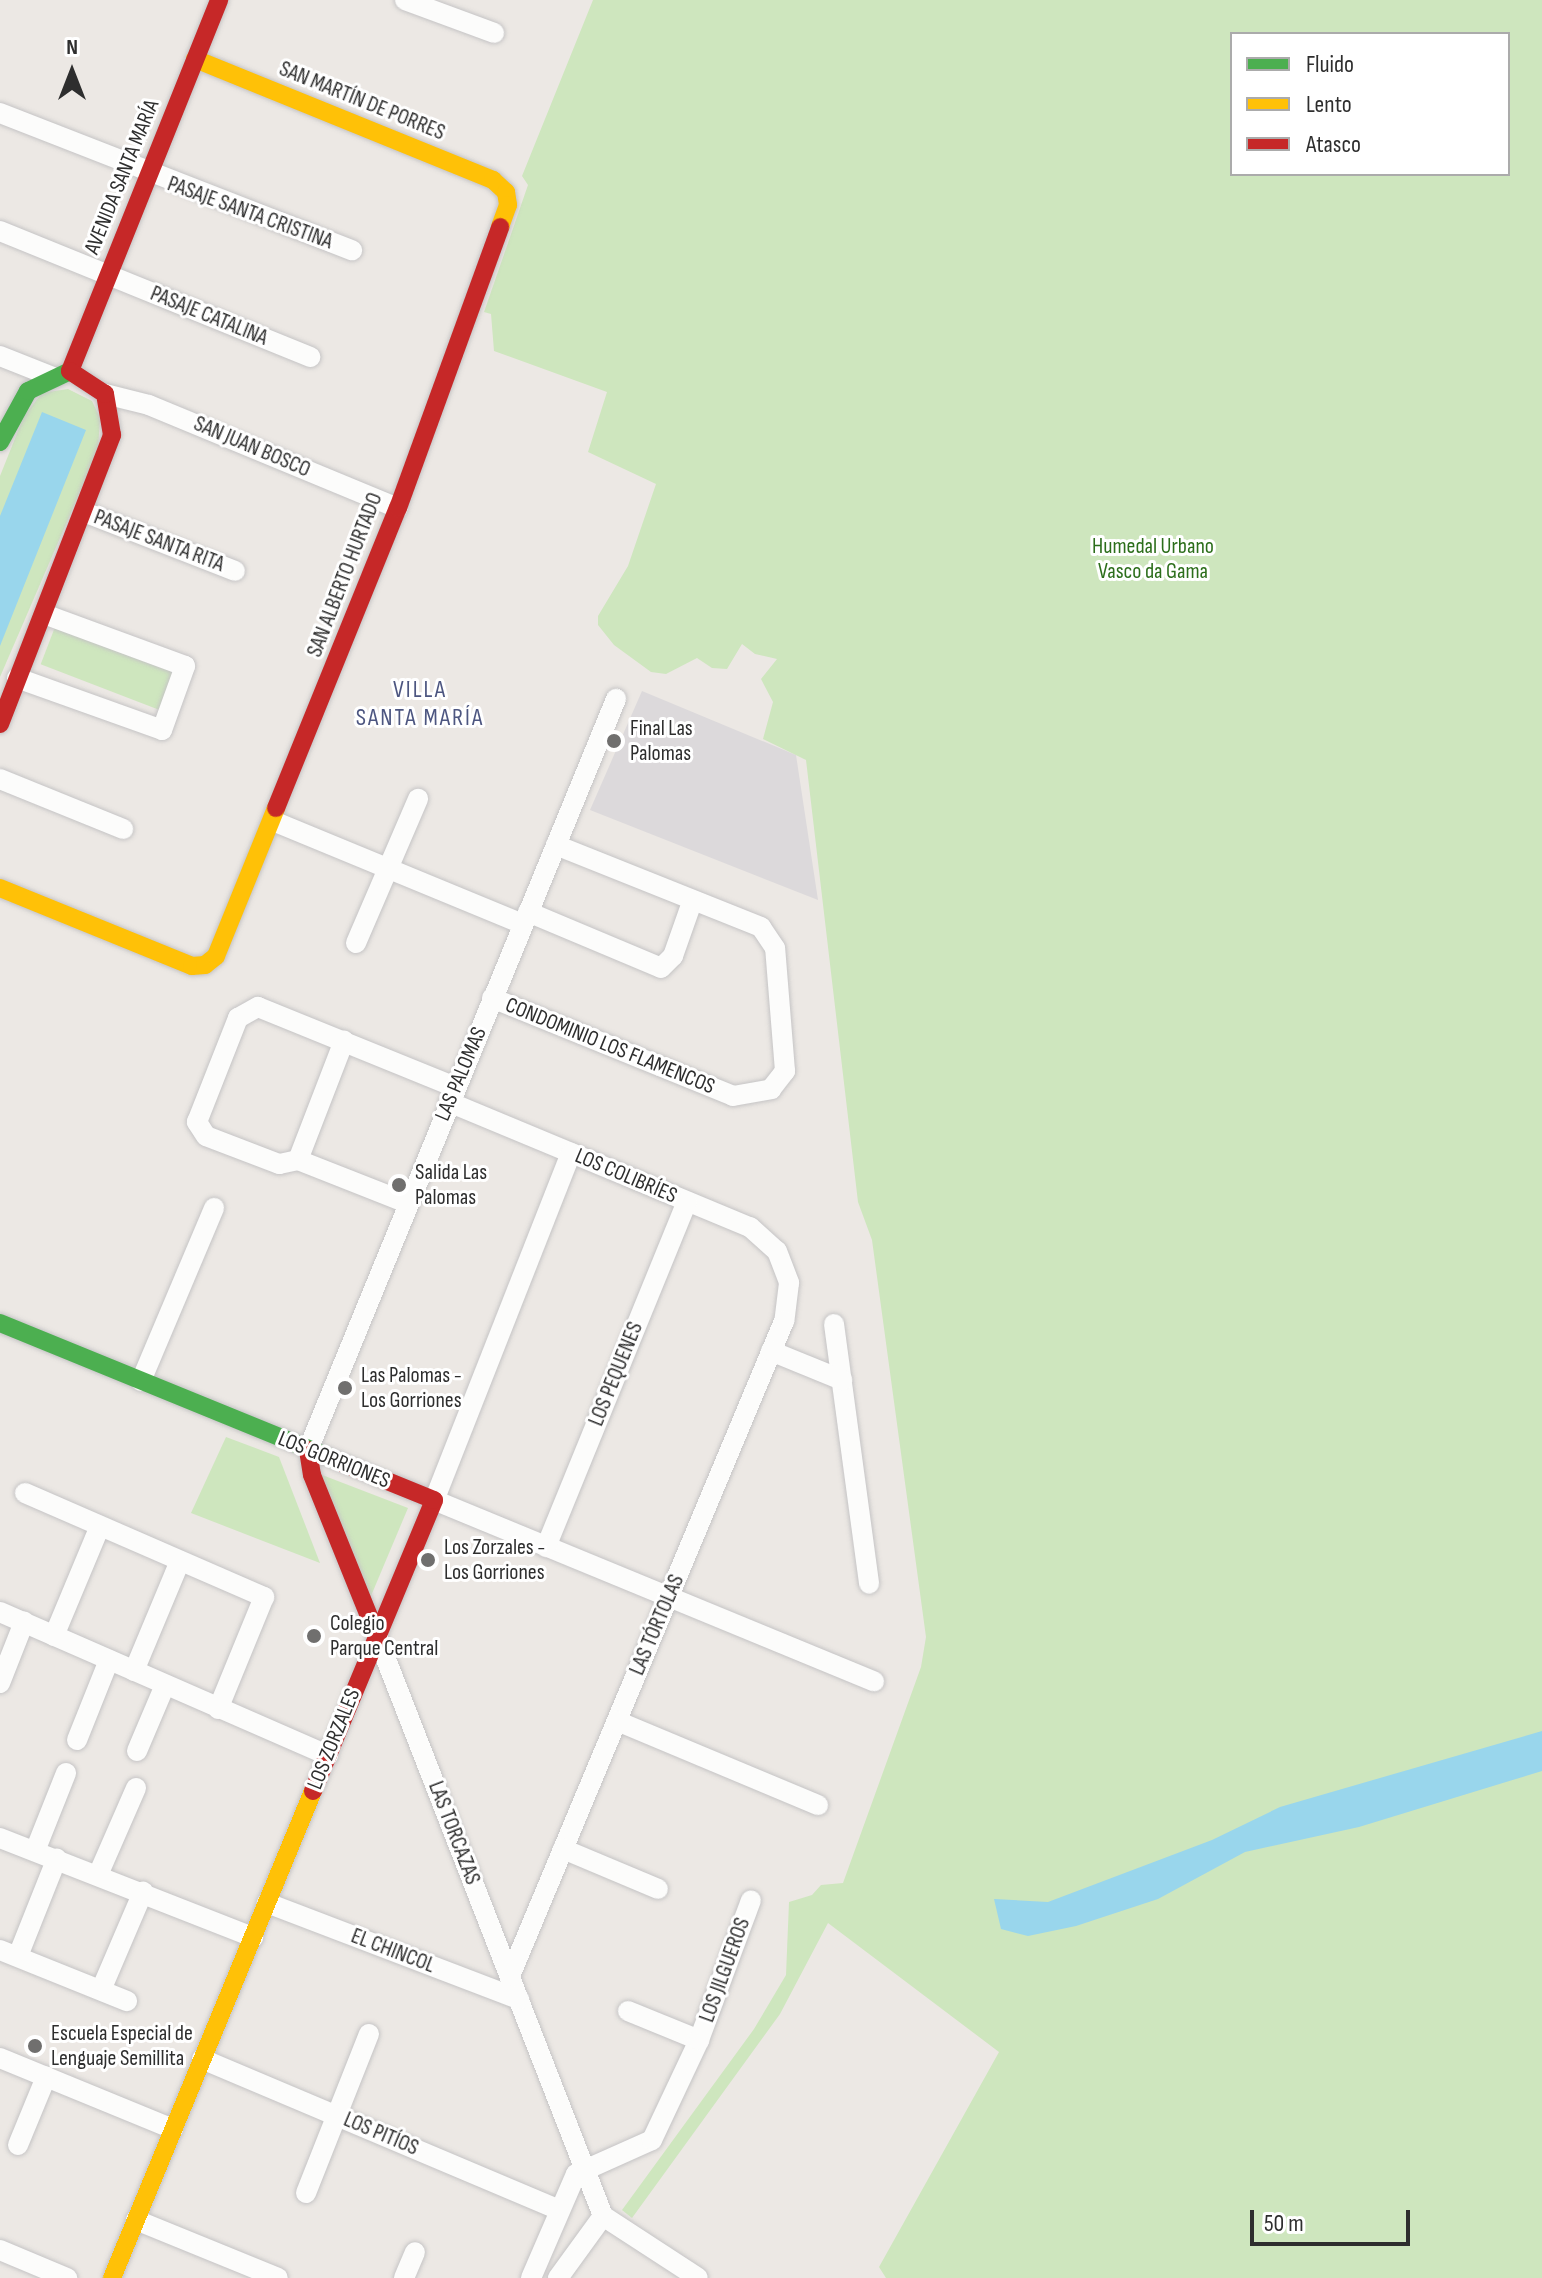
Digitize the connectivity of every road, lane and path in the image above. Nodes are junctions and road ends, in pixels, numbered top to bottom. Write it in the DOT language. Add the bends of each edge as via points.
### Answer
graph roads {
  1 [pos="219,0"];
  2 [pos="405,0"];
  3 [pos="494,33"];
  4 [pos="195,59"];
  5 [pos="0,113"];
  6 [pos="149,175"];
  7 [pos="506,192"];
  8 [pos="0,231"];
  9 [pos="352,250"];
  10 [pos="108,275"];
  11 [pos="0,356"];
  12 [pos="310,357"];
  13 [pos="61,374"];
  14 [pos="105,394"];
  15 [pos="0,442"];
  16 [pos="398,508"];
  17 [pos="84,512"];
  18 [pos="235,571"];
  19 [pos="44,614"];
  20 [pos="17,678"];
  21 [pos="616,699"];
  22 [pos="0,724"];
  23 [pos="0,779"];
  24 [pos="418,799"];
  25 [pos="273,821"];
  26 [pos="123,829"];
  27 [pos="556,845"];
  28 [pos="388,868"];
  29 [pos="0,888"];
  30 [pos="692,902"];
  31 [pos="526,918"];
  32 [pos="356,943"];
  33 [pos="492,998"];
  34 [pos="344,1041"];
  35 [pos="452,1095"];
  36 [pos="571,1153"];
  37 [pos="298,1160"];
  38 [pos="687,1202"];
  39 [pos="407,1203"];
  40 [pos="214,1208"];
  41 [pos="787,1271"];
  42 [pos="0,1323"];
  43 [pos="834,1324"];
  44 [pos="771,1351"];
  45 [pos="842,1380"];
  46 [pos="141,1381"];
  47 [pos="308,1450"];
  48 [pos="25,1493"];
  49 [pos="434,1500"];
  50 [pos="100,1526"];
  51 [pos="546,1547"];
  52 [pos="180,1561"];
  53 [pos="869,1584"];
  54 [pos="668,1598"];
  55 [pos="0,1612"];
  56 [pos="24,1622"];
  57 [pos="54,1636"];
  58 [pos="377,1636"];
  59 [pos="109,1660"];
  60 [pos="134,1671"];
  61 [pos="874,1681"];
  62 [pos="0,1683"];
  63 [pos="165,1685"];
  64 [pos="218,1709"];
  65 [pos="617,1721"];
  66 [pos="77,1740"];
  67 [pos="137,1751"];
  68 [pos="328,1755"];
  69 [pos="66,1773"];
  70 [pos="136,1788"];
  71 [pos="818,1805"];
  72 [pos="0,1838"];
  73 [pos="563,1849"];
  74 [pos="35,1851"];
  75 [pos="57,1858"];
  76 [pos="98,1875"];
  77 [pos="658,1889"];
  78 [pos="143,1892"];
  79 [pos="751,1900"];
  80 [pos="267,1903"];
  81 [pos="253,1937"];
  82 [pos="9,1953"];
  83 [pos="510,1976"];
  84 [pos="101,1990"];
  85 [pos="519,1999"];
  86 [pos="127,2001"];
  87 [pos="628,2011"];
  88 [pos="369,2034"];
  89 [pos="699,2040"];
  90 [pos="0,2058"];
  91 [pos="202,2059"];
  92 [pos="46,2077"];
  93 [pos="337,2116"];
  94 [pos="173,2129"];
  95 [pos="18,2145"];
  96 [pos="584,2166"];
  97 [pos="306,2193"];
  98 [pos="559,2210"];
  99 [pos="603,2216"];
  100 [pos="136,2220"];
  101 [pos="0,2250"];
  102 [pos="415,2252"];
  103 [pos="67,2278"];
  104 [pos="112,2278"];
  105 [pos="278,2278"];
  106 [pos="404,2278"];
  107 [pos="531,2278"];
  108 [pos="558,2278"];
  109 [pos="698,2278"];
  1 -- 4 [label="street, AVENIDA SANTA MARÍA"];
  2 -- 3 [label="street"];
  4 -- 6 [label="street, AVENIDA SANTA MARÍA"];
  4 -- 7 [label="street, SAN MARTÍN DE PORRES" via="493,180"];
  5 -- 6 [label="street, PASAJE SANTA CRISTINA"];
  6 -- 9 [label="street, PASAJE SANTA CRISTINA"];
  6 -- 10 [label="street, AVENIDA SANTA MARÍA"];
  7 -- 16 [label="street, SAN ALBERTO HURTADO" via="507,211"];
  8 -- 10 [label="street, PASAJE CATALINA"];
  10 -- 12 [label="street, PASAJE CATALINA"];
  10 -- 13 [label="street, AVENIDA SANTA MARÍA"];
  11 -- 13 [label="street"];
  13 -- 14 [label="street"];
  13 -- 15 [label="street" via="18,402"];
  14 -- 16 [label="street, SAN JUAN BOSCO" via="149,405"];
  14 -- 17 [label="street" via="112,435"];
  16 -- 25 [label="street, SAN ALBERTO HURTADO"];
  17 -- 18 [label="street, PASAJE SANTA RITA"];
  17 -- 19 [label="street"];
  19 -- 20 [label="street"];
  19 -- 20 [label="street" via="185,666 162,730"];
  20 -- 22 [label="street"];
  21 -- 27 [label="street, LAS PALOMAS"];
  23 -- 26 [label="street"];
  24 -- 28 [label="street"];
  25 -- 28 [label="street"];
  25 -- 29 [label="street, SAN ALBERTO HURTADO" via="216,956 205,965 186,964"];
  27 -- 30 [label="street, CONDOMINIO LOS FLAMENCOS"];
  27 -- 31 [label="street, LAS PALOMAS"];
  28 -- 31 [label="street"];
  28 -- 32 [label="street"];
  30 -- 31 [label="street" via="673,956 661,968"];
  30 -- 33 [label="street, CONDOMINIO LOS FLAMENCOS" via="761,927 775,948 785,1071 771,1089 733,1096"];
  31 -- 33 [label="street, LAS PALOMAS"];
  33 -- 35 [label="street, LAS PALOMAS"];
  34 -- 35 [label="street, LOS COLIBRÍES"];
  34 -- 37 [label="street"];
  34 -- 37 [label="street, LOS COLIBRÍES" via="258,1007 238,1018 197,1122 206,1136 279,1164"];
  35 -- 36 [label="street, LOS COLIBRÍES"];
  35 -- 39 [label="street, LAS PALOMAS"];
  36 -- 38 [label="street, LOS COLIBRÍES"];
  36 -- 49 [label="street, LOS ZORZALES"];
  37 -- 39 [label="street"];
  38 -- 41 [label="street, LOS COLIBRÍES" via="760,1233"];
  38 -- 51 [label="street, LOS PEQUENES"];
  39 -- 47 [label="street, LAS PALOMAS"];
  40 -- 46 [label="street"];
  41 -- 44 [label="street, LAS TÓRTOLAS" via="788,1309"];
  42 -- 46 [label="street, LOS GORRIONES"];
  43 -- 45 [label="street"];
  44 -- 45 [label="street"];
  44 -- 54 [label="street, LAS TÓRTOLAS"];
  45 -- 53 [label="street"];
  46 -- 47 [label="street, LOS GORRIONES"];
  47 -- 49 [label="street, LOS GORRIONES"];
  47 -- 58 [label="street, LAS TORCAZAS" via="312,1475"];
  48 -- 50 [label="street"];
  49 -- 51 [label="street, LOS GORRIONES"];
  49 -- 58 [label="street, LOS ZORZALES"];
  50 -- 52 [label="street"];
  50 -- 57 [label="street"];
  51 -- 54 [label="street, LOS GORRIONES"];
  52 -- 60 [label="street"];
  52 -- 64 [label="street" via="264,1597"];
  54 -- 61 [label="street, LOS GORRIONES"];
  54 -- 65 [label="street, LAS TÓRTOLAS"];
  55 -- 56 [label="street"];
  56 -- 57 [label="street"];
  56 -- 62 [label="street"];
  57 -- 59 [label="street"];
  58 -- 68 [label="street, LOS ZORZALES"];
  58 -- 83 [label="street, LAS TORCAZAS"];
  59 -- 60 [label="street"];
  59 -- 66 [label="street"];
  60 -- 63 [label="street"];
  63 -- 64 [label="street"];
  63 -- 67 [label="street"];
  64 -- 68 [label="street"];
  65 -- 71 [label="street"];
  65 -- 73 [label="street, LAS TÓRTOLAS"];
  68 -- 80 [label="street, LOS ZORZALES"];
  69 -- 74 [label="street"];
  70 -- 76 [label="street"];
  72 -- 74 [label="street"];
  73 -- 77 [label="street"];
  73 -- 83 [label="street, LAS TÓRTOLAS"];
  74 -- 75 [label="street"];
  75 -- 76 [label="street"];
  75 -- 82 [label="street"];
  76 -- 78 [label="street"];
  78 -- 81 [label="street"];
  78 -- 84 [label="street"];
  79 -- 89 [label="street, LOS JILGUEROS"];
  80 -- 81 [label="street, LOS ZORZALES"];
  80 -- 85 [label="street, EL CHINCOL"];
  81 -- 91 [label="street, LOS ZORZALES"];
  82 -- 84 [label="street"];
  83 -- 85 [label="street, LAS TORCAZAS"];
  84 -- 86 [label="street"];
  85 -- 96 [label="street, LAS TORCAZAS"];
  87 -- 89 [label="street, LOS JILGUEROS"];
  88 -- 93 [label="street"];
  89 -- 96 [label="street, LOS JILGUEROS" via="652,2140"];
  90 -- 92 [label="street"];
  91 -- 93 [label="street, LOS PITÍOS"];
  91 -- 94 [label="street, LOS ZORZALES"];
  92 -- 94 [label="street"];
  92 -- 95 [label="street"];
  93 -- 97 [label="street"];
  93 -- 98 [label="street, LOS PITÍOS"];
  94 -- 100 [label="street, LOS ZORZALES"];
  96 -- 98 [label="street"];
  96 -- 99 [label="street, LAS TORCAZAS"];
  98 -- 107 [label="street"];
  99 -- 108 [label="street"];
  99 -- 109 [label="street"];
  100 -- 104 [label="street, LOS ZORZALES"];
  100 -- 105 [label="street"];
  101 -- 103 [label="street"];
  102 -- 106 [label="street"];
}
